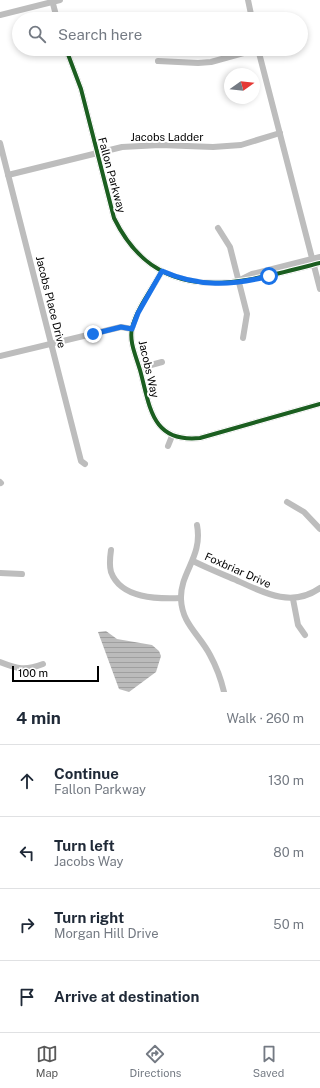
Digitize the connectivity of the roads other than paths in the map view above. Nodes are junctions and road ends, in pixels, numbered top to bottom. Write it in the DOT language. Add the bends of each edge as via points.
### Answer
graph roads {
  1 [pos="60,0"];
  2 [pos="248,0"];
  3 [pos="52,1"];
  4 [pos="55,12"];
  5 [pos="251,12"];
  6 [pos="0,15"];
  7 [pos="69,56"];
  8 [pos="233,56"];
  9 [pos="260,56"];
  10 [pos="158,61"];
  11 [pos="280,133"];
  12 [pos="0,143"];
  13 [pos="97,152"];
  14 [pos="8,175"];
  15 [pos="218,228"];
  16 [pos="320,257"];
  17 [pos="315,262"];
  18 [pos="162,271"];
  19 [pos="239,280"];
  20 [pos="320,289"];
  21 [pos="132,329"];
  22 [pos="243,338"];
  23 [pos="52,344"];
  24 [pos="0,356"];
  25 [pos="162,362"];
  26 [pos="140,368"];
  27 [pos="320,404"];
  28 [pos="172,436"];
  29 [pos="168,446"];
  30 [pos="85,464"];
  31 [pos="287,502"];
  32 [pos="197,525"];
  33 [pos="320,529"];
  34 [pos="111,550"];
  35 [pos="193,561"];
  36 [pos="0,573"];
  37 [pos="22,574"];
  38 [pos="320,588"];
  39 [pos="181,598"];
  40 [pos="293,599"];
  41 [pos="305,635"];
  42 [pos="0,662"];
  43 [pos="43,664"];
  44 [pos="224,692"];
  1 -- 3 [label="street"];
  2 -- 5 [label="street"];
  3 -- 4 [label="street"];
  3 -- 6 [label="street"];
  7 -- 13 [label="street, Fallon Parkway" via="81,89"];
  8 -- 10 [label="street" via="198,63"];
  9 -- 11 [label="street"];
  11 -- 13 [label="street, Jacobs Ladder" via="241,145 160,145 122,147"];
  11 -- 17 [label="street"];
  12 -- 14 [label="street, Jacobs Place Drive"];
  13 -- 14 [label="street, Jacobs Ladder"];
  13 -- 18 [label="street, Fallon Parkway" via="109,202 121,232 132,248"];
  14 -- 23 [label="street, Jacobs Place Drive"];
  15 -- 19 [label="street" via="230,247"];
  16 -- 17 [label="street, Fallon Parkway"];
  17 -- 19 [label="street, Fallon Parkway" via="252,274"];
  17 -- 20 [label="street"];
  18 -- 19 [label="street, Fallon Parkway" via="195,282 218,283"];
  18 -- 21 [label="street, Jacobs Way" via="138,313"];
  19 -- 22 [label="street" via="247,314"];
  21 -- 23 [label="street" via="121,327"];
  21 -- 26 [label="street, Jacobs Way" via="132,346"];
  23 -- 24 [label="street"];
  23 -- 30 [label="street, Jacobs Place Drive" via="81,460"];
  25 -- 26 [label="street, Jacobs Way"];
  26 -- 28 [label="street, Jacobs Way" via="150,412 158,425"];
  27 -- 28 [label="street" via="200,438"];
  28 -- 29 [label="street"];
  31 -- 33 [label="street" via="304,512"];
  32 -- 35 [label="street" via="199,543"];
  34 -- 39 [label="street" via="112,573 127,590 149,598"];
  35 -- 39 [label="street" via="182,588"];
  35 -- 40 [label="street, Foxbriar Drive" via="268,595"];
  36 -- 37 [label="street"];
  38 -- 40 [label="street, Foxbriar Drive" via="306,596"];
  39 -- 44 [label="street" via="186,620 210,654"];
  40 -- 41 [label="street" via="298,625"];
  42 -- 43 [label="street" via="22,669"];
}
